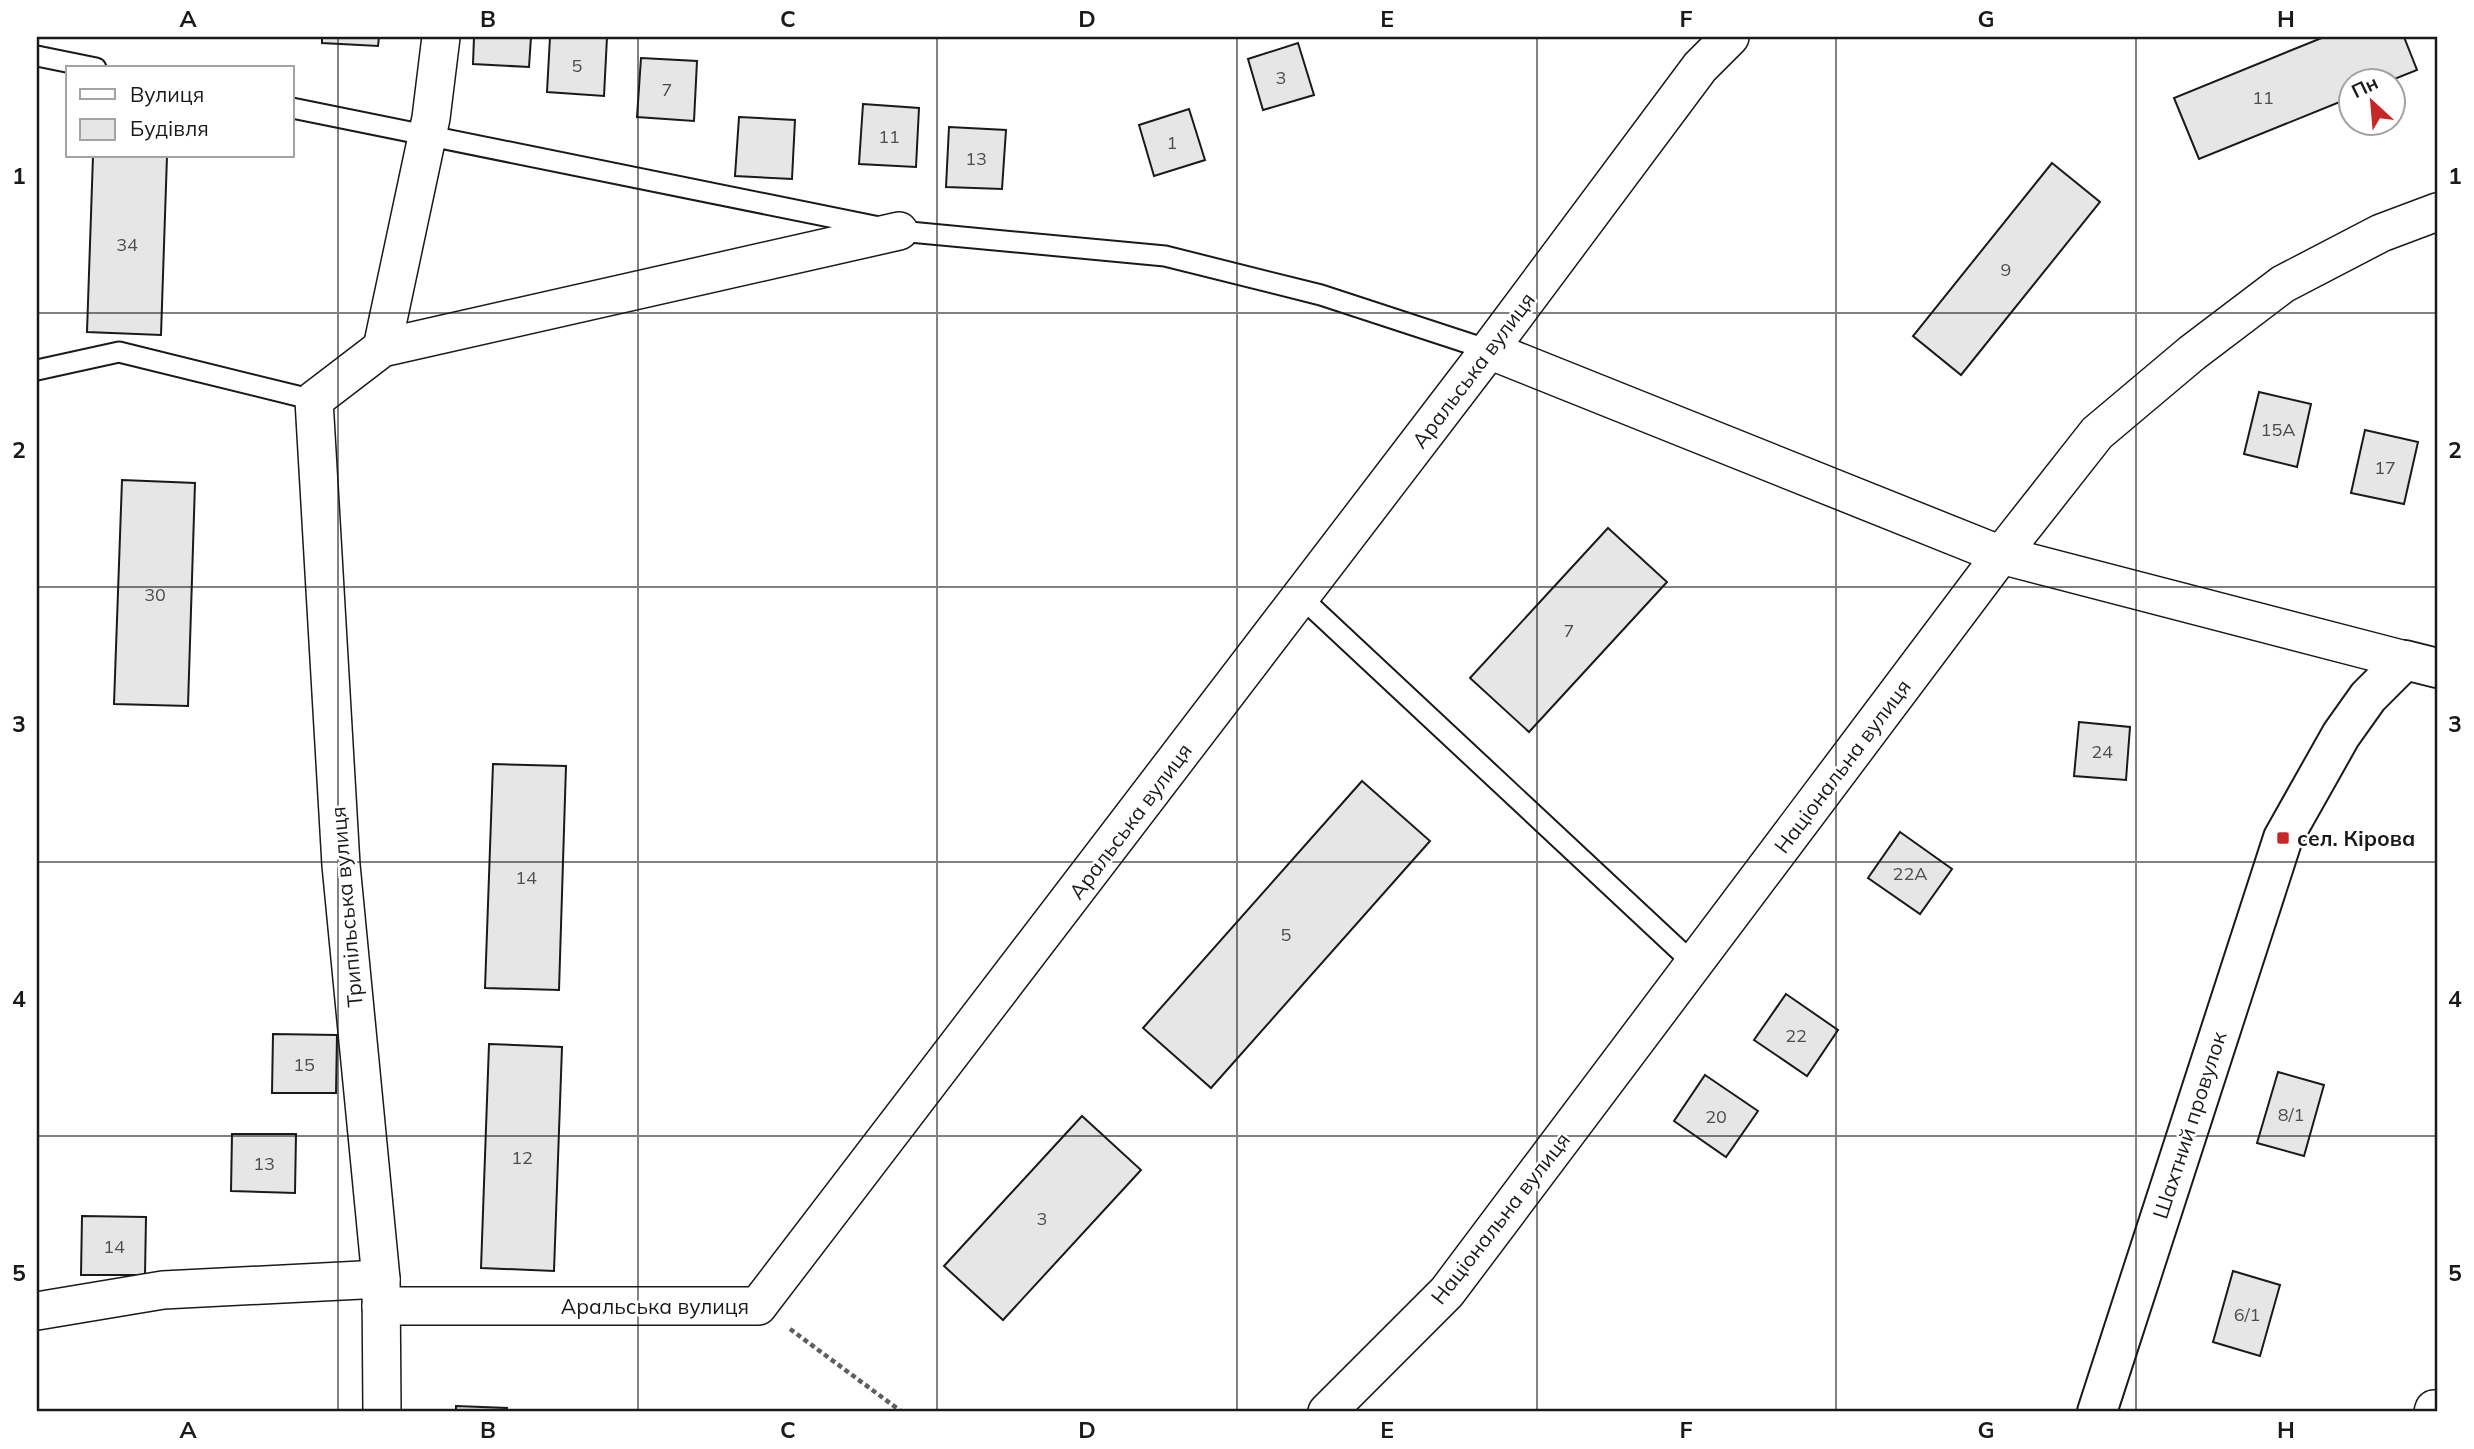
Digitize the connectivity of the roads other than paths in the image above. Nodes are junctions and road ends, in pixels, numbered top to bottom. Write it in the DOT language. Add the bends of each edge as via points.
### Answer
graph roads {
  1 [pos="441,37"];
  2 [pos="1730,37"];
  3 [pos="37,56"];
  4 [pos="86,66"];
  5 [pos="294,108"];
  6 [pos="428,135"];
  7 [pos="2437,212"];
  8 [pos="899,231"];
  9 [pos="383,348"];
  10 [pos="1489,350"];
  11 [pos="37,370"];
  12 [pos="314,400"];
  13 [pos="2001,555"];
  14 [pos="1301,597"];
  15 [pos="2421,664"];
  16 [pos="1694,964"];
  17 [pos="381,1293"];
  18 [pos="37,1311"];
  19 [pos="382,1412"];
  20 [pos="1327,1412"];
  21 [pos="2097,1412"];
  1 -- 6 [label="street"];
  2 -- 10 [label="street, Аральська вулиця" via="1700,67"];
  3 -- 4 [label="lane"];
  5 -- 6 [label="lane"];
  6 -- 8 [label="lane"];
  6 -- 9 [label="street"];
  7 -- 13 [label="street, Національна вулиця" via="2381,233 2283,284 2192,353 2097,433"];
  8 -- 9 [label="street"];
  8 -- 10 [label="lane" via="1165,256 1321,295"];
  9 -- 12 [label="street"];
  10 -- 13 [label="street"];
  10 -- 14 [label="street, Аральська вулиця"];
  11 -- 12 [label="lane" via="119,352"];
  12 -- 17 [label="street, Трипільська вулиця" via="341,865"];
  13 -- 15 [label="street"];
  13 -- 16 [label="street, Національна вулиця"];
  14 -- 16 [label="lane"];
  14 -- 17 [label="street, Аральська вулиця" via="758,1306"];
  15 -- 21 [label="street, Шахтний провулок" via="2368,698 2341,735 2283,838"];
  16 -- 20 [label="street, Національна вулиця" via="1447,1292"];
  17 -- 18 [label="street, Аральська вулиця" via="163,1290"];
  17 -- 19 [label="street, Трипільська вулиця"];
}
